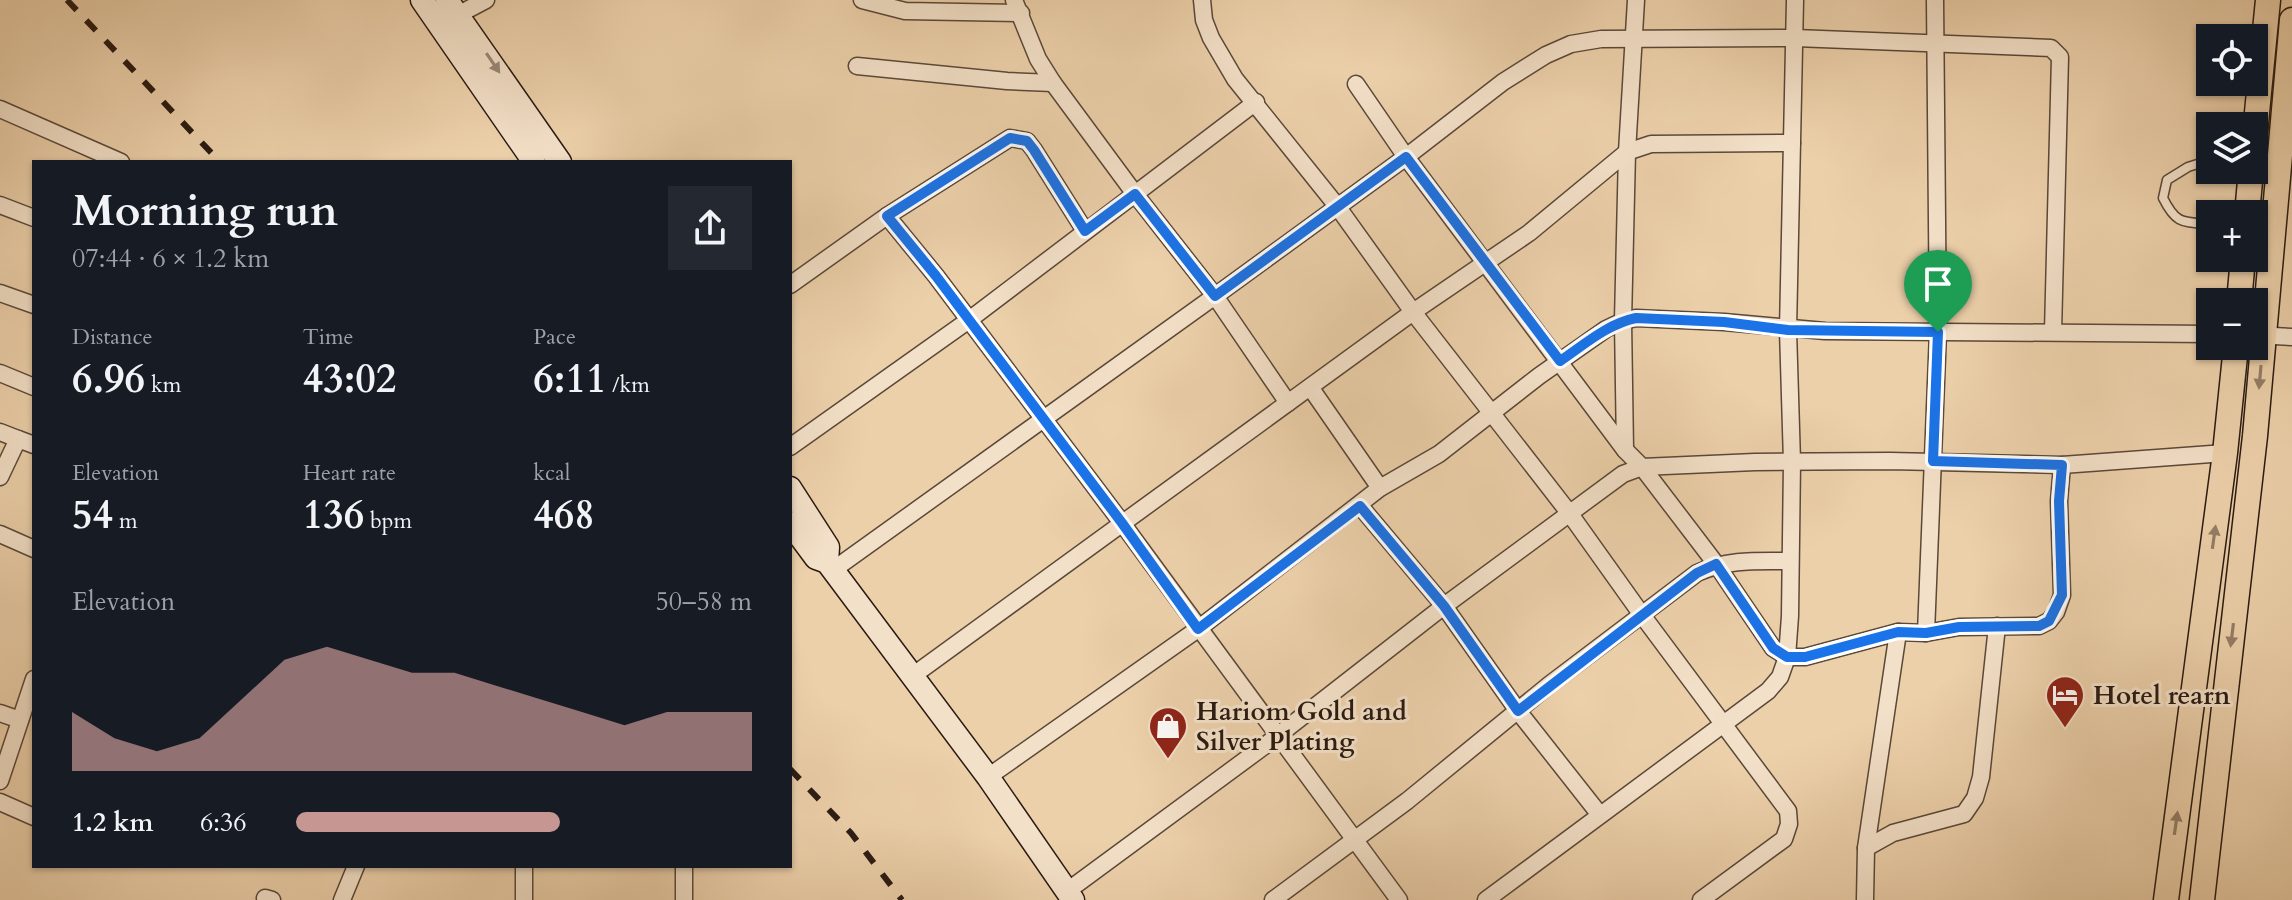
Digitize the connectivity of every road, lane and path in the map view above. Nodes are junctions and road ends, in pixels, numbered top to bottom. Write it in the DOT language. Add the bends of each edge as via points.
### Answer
graph roads {
  1 [pos="422,0"];
  2 [pos="486,0"];
  3 [pos="862,0"];
  4 [pos="1202,0"];
  5 [pos="1636,0"];
  6 [pos="1795,0"];
  7 [pos="1935,0"];
  8 [pos="2268,0"];
  9 [pos="1018,7"];
  10 [pos="448,13"];
  11 [pos="2292,20"];
  12 [pos="1795,38"];
  13 [pos="1633,41"];
  14 [pos="1935,43"];
  15 [pos="857,66"];
  16 [pos="1053,83"];
  17 [pos="1356,84"];
  18 [pos="1256,102"];
  19 [pos="0,109"];
  20 [pos="2257,112"];
  21 [pos="1792,143"];
  22 [pos="1627,152"];
  23 [pos="1406,157"];
  24 [pos="116,160"];
  25 [pos="533,160"];
  26 [pos="558,160"];
  27 [pos="2196,164"];
  28 [pos="1135,194"];
  29 [pos="0,205"];
  30 [pos="1337,206"];
  31 [pos="887,216"];
  32 [pos="32,217"];
  33 [pos="2196,223"];
  34 [pos="1085,231"];
  35 [pos="1487,262"];
  36 [pos="792,284"];
  37 [pos="2263,288"];
  38 [pos="0,293"];
  39 [pos="1215,296"];
  40 [pos="32,304"];
  41 [pos="1413,312"];
  42 [pos="969,320"];
  43 [pos="1623,321"];
  44 [pos="1788,330"];
  45 [pos="1938,332"];
  46 [pos="2053,332"];
  47 [pos="2196,334"];
  48 [pos="2268,336"];
  49 [pos="2292,337"];
  50 [pos="2235,360"];
  51 [pos="2257,360"];
  52 [pos="1560,361"];
  53 [pos="0,373"];
  54 [pos="32,386"];
  55 [pos="1310,387"];
  56 [pos="1288,403"];
  57 [pos="1493,413"];
  58 [pos="1043,419"];
  59 [pos="0,432"];
  60 [pos="26,442"];
  61 [pos="792,446"];
  62 [pos="1625,450"];
  63 [pos="2225,453"];
  64 [pos="1933,461"];
  65 [pos="1792,462"];
  66 [pos="2062,465"];
  67 [pos="1642,467"];
  68 [pos="0,477"];
  69 [pos="1380,488"];
  70 [pos="792,491"];
  71 [pos="1360,506"];
  72 [pos="1570,514"];
  73 [pos="1122,523"];
  74 [pos="792,526"];
  75 [pos="0,534"];
  76 [pos="32,548"];
  77 [pos="1789,561"];
  78 [pos="1716,564"];
  79 [pos="830,566"];
  80 [pos="1444,606"];
  81 [pos="1642,615"];
  82 [pos="1997,626"];
  83 [pos="1198,629"];
  84 [pos="1898,632"];
  85 [pos="1926,633"];
  86 [pos="1787,657"];
  87 [pos="911,677"];
  88 [pos="32,685"];
  89 [pos="1518,711"];
  90 [pos="0,713"];
  91 [pos="20,720"];
  92 [pos="1723,725"];
  93 [pos="1278,735"];
  94 [pos="988,777"];
  95 [pos="0,781"];
  96 [pos="0,802"];
  97 [pos="1600,815"];
  98 [pos="32,816"];
  99 [pos="1355,840"];
  100 [pos="1866,848"];
  101 [pos="355,868"];
  102 [pos="524,868"];
  103 [pos="684,868"];
  104 [pos="1070,896"];
  105 [pos="342,900"];
  106 [pos="524,900"];
  107 [pos="684,900"];
  108 [pos="1273,900"];
  109 [pos="1399,900"];
  110 [pos="1486,900"];
  111 [pos="1701,900"];
  112 [pos="1865,900"];
  113 [pos="2166,900"];
  114 [pos="2202,900"];
  1 -- 10 [label="street"];
  2 -- 10 [label="street"];
  3 -- 9 [label="street" via="905,11"];
  4 -- 18 [label="street" via="1211,38"];
  5 -- 13 [label="street"];
  6 -- 12 [label="street"];
  7 -- 14 [label="street"];
  8 -- 20 [label="main road"];
  9 -- 16 [label="street"];
  10 -- 25 [label="street"];
  10 -- 26 [label="street, one-way"];
  11 -- 37 [label="main road"];
  12 -- 13 [label="street"];
  12 -- 14 [label="street"];
  12 -- 21 [label="street"];
  13 -- 22 [label="street"];
  13 -- 23 [label="street" via="1601,39 1546,55"];
  14 -- 45 [label="street"];
  14 -- 46 [label="street" via="2051,48 2060,57"];
  15 -- 16 [label="street"];
  16 -- 28 [label="street"];
  17 -- 23 [label="street"];
  18 -- 28 [label="street"];
  18 -- 30 [label="street"];
  19 -- 24 [label="street"];
  21 -- 22 [label="street" via="1651,144"];
  21 -- 44 [label="street"];
  22 -- 35 [label="street"];
  22 -- 43 [label="street"];
  23 -- 30 [label="street"];
  23 -- 35 [label="street"];
  27 -- 33 [label="lane" via="2167,180 2163,198 2173,217"];
  28 -- 34 [label="street"];
  28 -- 39 [label="street"];
  29 -- 32 [label="street"];
  30 -- 39 [label="street"];
  30 -- 41 [label="street"];
  31 -- 34 [label="street" via="998,145 1019,138 1034,150"];
  31 -- 36 [label="street"];
  31 -- 42 [label="street"];
  34 -- 42 [label="street"];
  35 -- 41 [label="street"];
  35 -- 52 [label="street"];
  38 -- 40 [label="street"];
  39 -- 56 [label="street"];
  39 -- 58 [label="street"];
  41 -- 55 [label="street"];
  41 -- 57 [label="street"];
  42 -- 58 [label="street"];
  42 -- 61 [label="street"];
  43 -- 44 [label="street" via="1709,321"];
  43 -- 52 [label="street"];
  43 -- 62 [label="street"];
  44 -- 45 [label="street"];
  44 -- 65 [label="street"];
  45 -- 46 [label="street"];
  45 -- 64 [label="street"];
  46 -- 47 [label="street"];
  48 -- 49 [label="street"];
  50 -- 63 [label="main road"];
  51 -- 114 [label="main road, one-way" via="2255,436"];
  52 -- 57 [label="street"];
  52 -- 62 [label="street"];
  53 -- 54 [label="street"];
  55 -- 56 [label="street"];
  55 -- 69 [label="street"];
  56 -- 73 [label="street"];
  57 -- 69 [label="street" via="1439,454"];
  57 -- 72 [label="street"];
  58 -- 73 [label="street"];
  58 -- 79 [label="street"];
  59 -- 60 [label="street"];
  60 -- 68 [label="street"];
  62 -- 67 [label="street"];
  63 -- 66 [label="street"];
  113 -- 63 [label="main road, one-way"];
  64 -- 65 [label="street"];
  64 -- 66 [label="street"];
  64 -- 85 [label="street"];
  65 -- 67 [label="street"];
  65 -- 77 [label="street"];
  66 -- 82 [label="street" via="2062,595 2056,612 2039,626"];
  67 -- 72 [label="street" via="1623,474"];
  67 -- 78 [label="street"];
  69 -- 71 [label="street"];
  70 -- 79 [label="street" via="828,547"];
  71 -- 80 [label="street"];
  71 -- 83 [label="street"];
  72 -- 80 [label="street"];
  72 -- 81 [label="street"];
  73 -- 83 [label="street"];
  73 -- 87 [label="street"];
  74 -- 79 [label="street" via="816,558"];
  75 -- 76 [label="street"];
  77 -- 78 [label="street"];
  77 -- 86 [label="street"];
  78 -- 81 [label="street"];
  78 -- 86 [label="street" via="1773,648"];
  79 -- 87 [label="street"];
  80 -- 89 [label="street"];
  80 -- 93 [label="street"];
  81 -- 89 [label="street"];
  81 -- 92 [label="street"];
  82 -- 85 [label="street"];
  82 -- 100 [label="street" via="1975,798 1964,814 1893,833"];
  83 -- 93 [label="street"];
  83 -- 94 [label="street"];
  84 -- 85 [label="street"];
  84 -- 86 [label="street"];
  84 -- 100 [label="street"];
  86 -- 92 [label="street" via="1768,691"];
  87 -- 94 [label="street"];
  88 -- 91 [label="street"];
  89 -- 97 [label="street"];
  89 -- 99 [label="street"];
  90 -- 91 [label="street"];
  91 -- 95 [label="street"];
  92 -- 97 [label="street"];
  92 -- 111 [label="street" via="1788,811 1789,824 1784,839"];
  93 -- 99 [label="street"];
  93 -- 104 [label="street"];
  94 -- 104 [label="street"];
  96 -- 98 [label="street"];
  97 -- 110 [label="street"];
  99 -- 108 [label="street"];
  99 -- 109 [label="street"];
  100 -- 112 [label="street"];
  101 -- 105 [label="street"];
  102 -- 106 [label="street"];
  103 -- 107 [label="street"];
}
